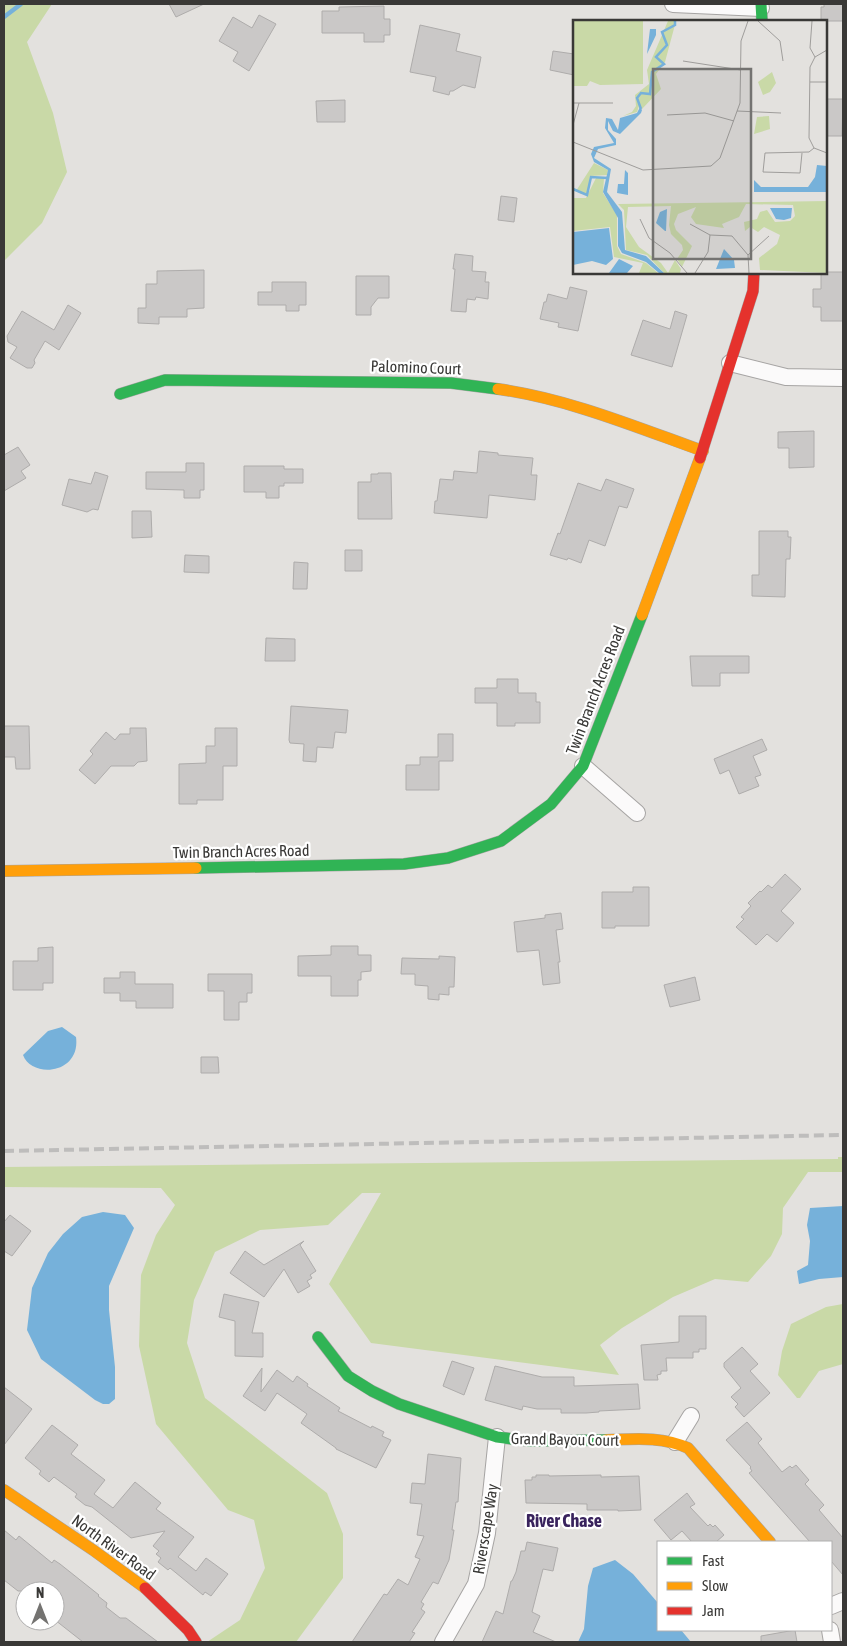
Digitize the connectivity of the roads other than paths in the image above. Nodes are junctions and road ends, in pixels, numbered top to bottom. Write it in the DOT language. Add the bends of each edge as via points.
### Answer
graph roads {
  1 [pos="673,4"];
  2 [pos="762,11"];
  3 [pos="754,274"];
  4 [pos="730,363"];
  5 [pos="843,378"];
  6 [pos="120,394"];
  7 [pos="703,451"];
  8 [pos="583,766"];
  9 [pos="637,814"];
  10 [pos="4,871"];
  11 [pos="318,1337"];
  12 [pos="691,1416"];
  13 [pos="497,1437"];
  14 [pos="675,1442"];
  15 [pos="4,1490"];
  16 [pos="769,1541"];
  17 [pos="196,1642"];
  18 [pos="443,1642"];
  1 -- 2 [label="street"];
  3 -- 4 [label="street, Twin Branch Acres Road" via="753,291"];
  4 -- 5 [label="street" via="786,377"];
  4 -- 7 [label="street, Twin Branch Acres Road"];
  6 -- 7 [label="street, Palomino Court" via="165,380 451,383 521,392 588,410"];
  7 -- 8 [label="street, Twin Branch Acres Road"];
  8 -- 9 [label="street"];
  8 -- 10 [label="street, Twin Branch Acres Road" via="551,804 501,842 448,858 404,864"];
  11 -- 13 [label="street, Grand Bayou Court" via="348,1376 372,1392"];
  12 -- 14 [label="street"];
  13 -- 14 [label="street, Grand Bayou Court" via="529,1441 653,1439"];
  13 -- 18 [label="street, Riverscape Way" via="487,1533 476,1584"];
  14 -- 16 [label="street, Grand Bayou Court" via="688,1448"];
  15 -- 17 [label="street, North River Road" via="151,1593"];
}
